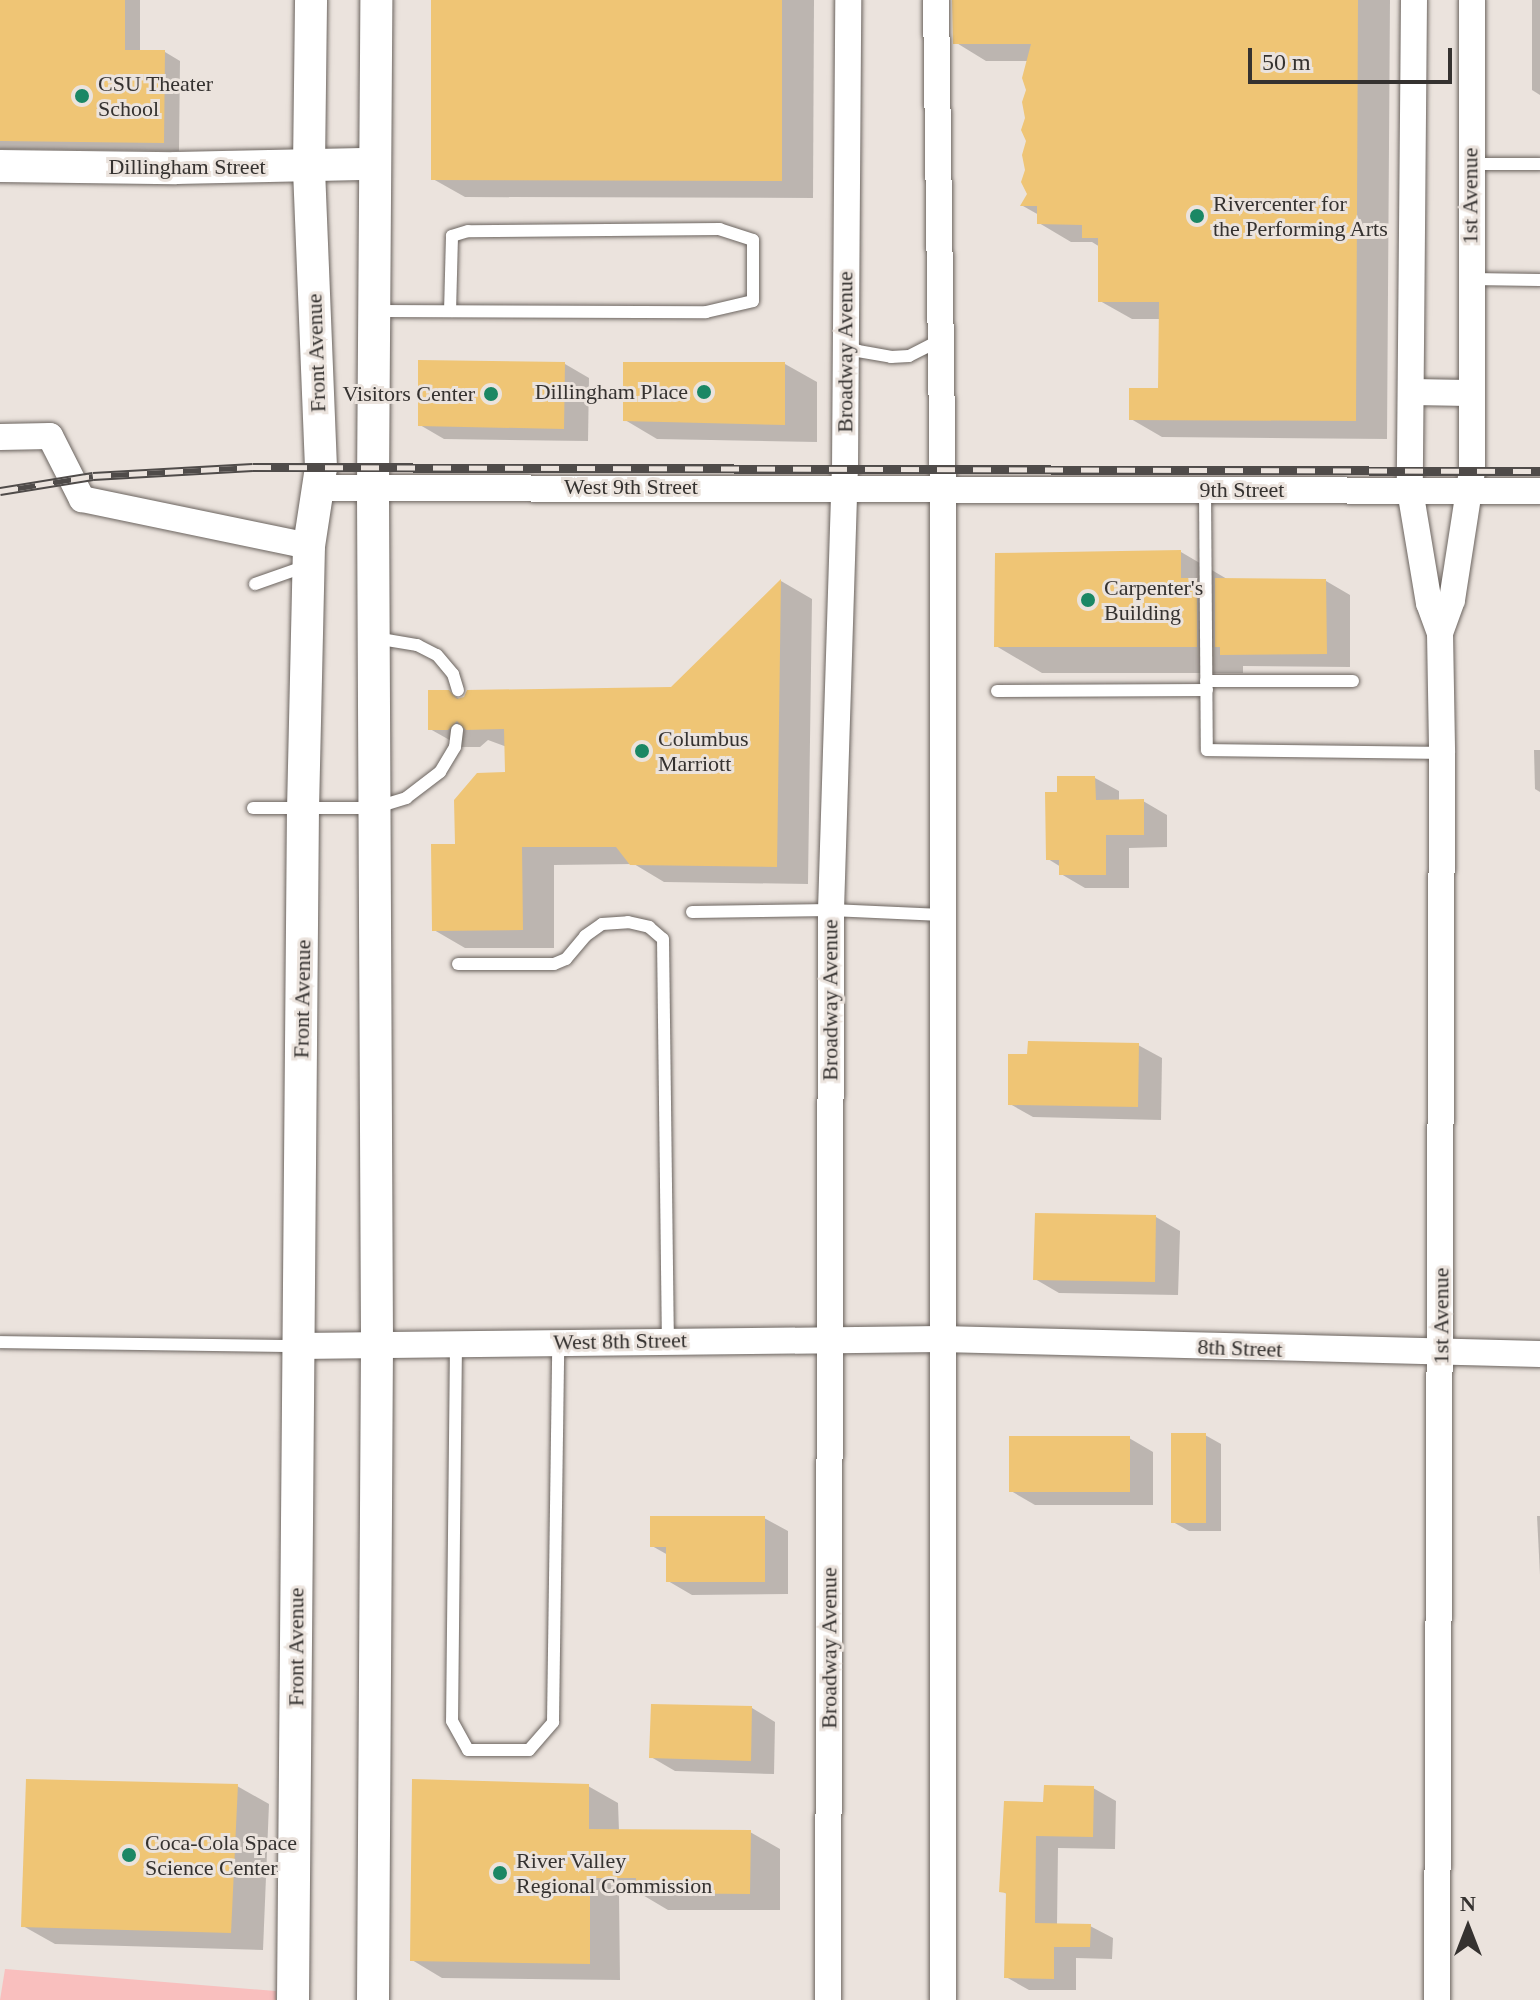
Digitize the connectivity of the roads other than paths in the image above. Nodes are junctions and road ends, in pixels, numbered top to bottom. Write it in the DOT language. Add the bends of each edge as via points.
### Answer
graph roads {
  1 [pos="311,0"];
  2 [pos="376,0"];
  3 [pos="848,0"];
  4 [pos="936,0"];
  5 [pos="1414,0"];
  6 [pos="1472,0"];
  7 [pos="374,164"];
  8 [pos="1470,164"];
  9 [pos="1540,164"];
  10 [pos="0,166"];
  11 [pos="309,167"];
  12 [pos="1470,279"];
  13 [pos="1540,280"];
  14 [pos="373,311"];
  15 [pos="450,311"];
  16 [pos="940,340"];
  17 [pos="845,344"];
  18 [pos="1412,392"];
  19 [pos="1469,393"];
  20 [pos="0,437"];
  21 [pos="373,486"];
  22 [pos="320,488"];
  23 [pos="844,489"];
  24 [pos="943,489"];
  25 [pos="1205,490"];
  26 [pos="1410,490"];
  27 [pos="1470,491"];
  28 [pos="1540,491"];
  29 [pos="309,556"];
  30 [pos="255,584"];
  31 [pos="1440,633"];
  32 [pos="375,638"];
  33 [pos="1353,681"];
  34 [pos="1206,685"];
  35 [pos="458,690"];
  36 [pos="997,691"];
  37 [pos="457,730"];
  38 [pos="1442,753"];
  39 [pos="253,808"];
  40 [pos="374,808"];
  41 [pos="303,810"];
  42 [pos="831,910"];
  43 [pos="692,912"];
  44 [pos="942,915"];
  45 [pos="458,964"];
  46 [pos="941,1339"];
  47 [pos="830,1340"];
  48 [pos="668,1341"];
  49 [pos="0,1342"];
  50 [pos="377,1342"];
  51 [pos="456,1342"];
  52 [pos="558,1342"];
  53 [pos="298,1346"];
  54 [pos="1441,1354"];
  55 [pos="1540,1354"];
  56 [pos="293,2000"];
  57 [pos="373,2000"];
  58 [pos="828,2000"];
  59 [pos="943,2000"];
  60 [pos="1437,2000"];
  1 -- 11 [label="street, Front Avenue"];
  2 -- 7 [label="street"];
  3 -- 17 [label="street, Broadway Avenue"];
  4 -- 16 [label="street"];
  5 -- 18 [label="street, 1st Avenue"];
  6 -- 8 [label="street, 1st Avenue"];
  7 -- 11 [label="street, Dillingham Street"];
  7 -- 14 [label="street"];
  8 -- 9 [label="lane"];
  8 -- 12 [label="street, 1st Avenue"];
  10 -- 11 [label="street, Dillingham Street"];
  11 -- 22 [label="street, Front Avenue"];
  12 -- 13 [label="lane"];
  12 -- 19 [label="street, 1st Avenue"];
  14 -- 15 [label="lane"];
  14 -- 21 [label="street"];
  15 -- 15 [label="lane" via="706,312 753,301 753,240 720,229 468,231 452,236"];
  16 -- 17 [label="lane" via="909,356 891,357"];
  16 -- 24 [label="street"];
  17 -- 23 [label="street, Broadway Avenue"];
  18 -- 19 [label="street"];
  18 -- 26 [label="street, 1st Avenue"];
  19 -- 27 [label="street, 1st Avenue"];
  20 -- 29 [label="street" via="50,436 82,499"];
  21 -- 22 [label="street, West 9th Street"];
  21 -- 23 [label="street, West 9th Street"];
  21 -- 32 [label="street"];
  22 -- 29 [label="street, Front Avenue"];
  23 -- 24 [label="street, West 9th Street"];
  23 -- 42 [label="street, Broadway Avenue"];
  24 -- 25 [label="street, 9th Street"];
  24 -- 44 [label="street"];
  25 -- 26 [label="street, 9th Street"];
  25 -- 34 [label="lane"];
  26 -- 27 [label="street, 9th Street"];
  26 -- 31 [label="street, 1st Avenue" via="1429,603"];
  27 -- 28 [label="street, 9th Street"];
  27 -- 31 [label="street, 1st Avenue" via="1452,600"];
  29 -- 30 [label="lane"];
  29 -- 41 [label="street, Front Avenue"];
  31 -- 38 [label="street, 1st Avenue"];
  32 -- 35 [label="lane" via="417,645 437,655"];
  32 -- 40 [label="street"];
  33 -- 34 [label="lane"];
  34 -- 36 [label="lane"];
  34 -- 38 [label="lane" via="1207,750"];
  37 -- 40 [label="lane" via="455,747 440,772 421,789"];
  38 -- 54 [label="street, 1st Avenue"];
  39 -- 41 [label="lane"];
  40 -- 41 [label="lane"];
  40 -- 50 [label="street"];
  41 -- 53 [label="street, Front Avenue"];
  42 -- 43 [label="lane"];
  42 -- 44 [label="lane"];
  42 -- 47 [label="street, Broadway Avenue"];
  44 -- 46 [label="street"];
  45 -- 48 [label="lane" via="554,964 602,924 649,927 663,939"];
  46 -- 47 [label="street, West 8th Street"];
  46 -- 54 [label="street, 8th Street"];
  46 -- 59 [label="street"];
  47 -- 48 [label="street, West 8th Street"];
  47 -- 58 [label="street, Broadway Avenue"];
  48 -- 52 [label="street, West 8th Street"];
  49 -- 53 [label="lane"];
  50 -- 51 [label="street, West 8th Street"];
  50 -- 53 [label="street, West 8th Street"];
  50 -- 57 [label="street"];
  51 -- 52 [label="street, West 8th Street"];
  51 -- 52 [label="lane" via="452,1721 468,1750 529,1750 553,1722"];
  53 -- 56 [label="street, Front Avenue"];
  54 -- 55 [label="street, 8th Street"];
  54 -- 60 [label="street, 1st Avenue"];
}
